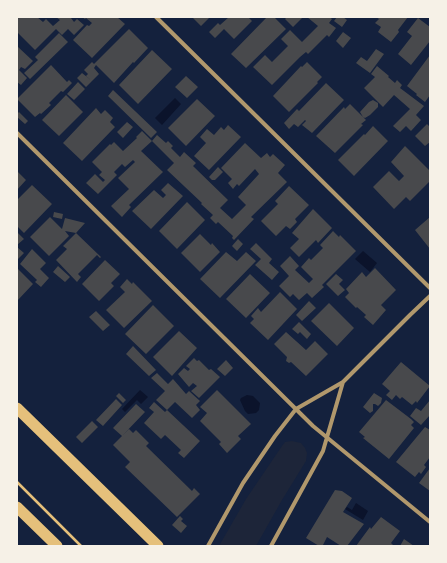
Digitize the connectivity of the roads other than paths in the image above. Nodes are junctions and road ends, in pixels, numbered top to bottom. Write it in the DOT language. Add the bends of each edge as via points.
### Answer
graph roads {
  1 [pos="156,17"];
  2 [pos="17,133"];
  3 [pos="430,288"];
  4 [pos="430,296"];
  5 [pos="343,382"];
  6 [pos="17,408"];
  7 [pos="296,410"];
  8 [pos="327,437"];
  9 [pos="17,507"];
  10 [pos="430,522"];
  11 [pos="57,546"];
  12 [pos="158,546"];
  13 [pos="208,546"];
  14 [pos="271,546"];
  1 -- 3 [label="street"];
  2 -- 7 [label="street"];
  4 -- 5 [label="street"];
  5 -- 7 [label="street"];
  5 -- 8 [label="street"];
  6 -- 12 [label="highway"];
  7 -- 8 [label="street"];
  7 -- 13 [label="street" via="243,483"];
  8 -- 10 [label="street"];
  8 -- 14 [label="street" via="323,451"];
  9 -- 11 [label="highway"];
}
